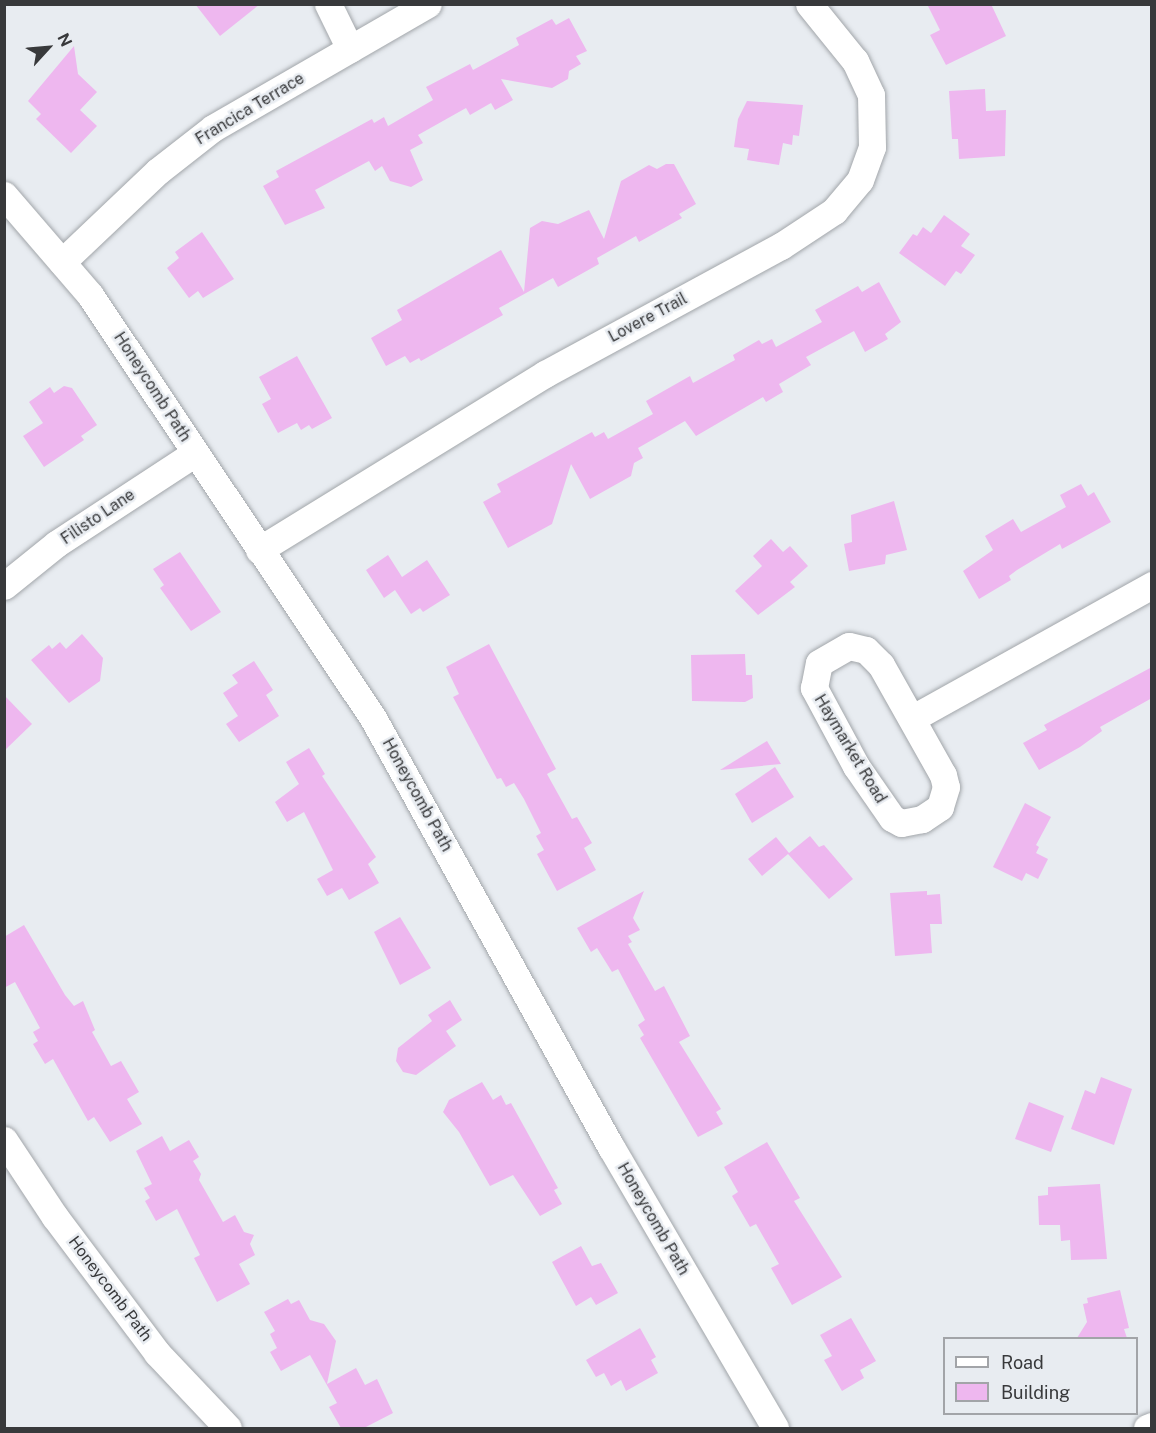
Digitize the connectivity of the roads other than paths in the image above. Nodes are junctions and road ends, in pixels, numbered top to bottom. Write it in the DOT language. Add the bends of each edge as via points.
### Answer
graph roads {
  1 [pos="328,4"];
  2 [pos="428,4"];
  3 [pos="809,4"];
  4 [pos="350,50"];
  5 [pos="4,195"];
  6 [pos="62,262"];
  7 [pos="195,453"];
  8 [pos="259,550"];
  9 [pos="1152,585"];
  10 [pos="4,586"];
  11 [pos="913,718"];
  12 [pos="4,1140"];
  13 [pos="1152,1426"];
  14 [pos="228,1428"];
  15 [pos="775,1428"];
  16 [pos="1147,1428"];
  1 -- 4 [label="street"];
  2 -- 4 [label="street, Francica Terrace"];
  3 -- 8 [label="street, Lovere Trail" via="855,61 871,96 872,147 860,180 834,211 781,246 545,374"];
  4 -- 6 [label="street, Francica Terrace" via="213,128 158,171"];
  5 -- 6 [label="street, Honeycomb Path"];
  6 -- 7 [label="street, Honeycomb Path" via="129,351"];
  7 -- 8 [label="street, Honeycomb Path"];
  7 -- 10 [label="street, Filisto Lane" via="56,544"];
  8 -- 15 [label="street, Honeycomb Path" via="373,718 599,1127"];
  9 -- 11 [label="street"];
  11 -- 11 [label="street, Haymarket Road" via="881,665 866,650 849,646 819,663 814,688 856,766 892,818 902,823 922,819 940,807 946,787"];
  12 -- 14 [label="street, Honeycomb Path" via="55,1217 157,1353"];
  13 -- 16 [label="street"];
}
